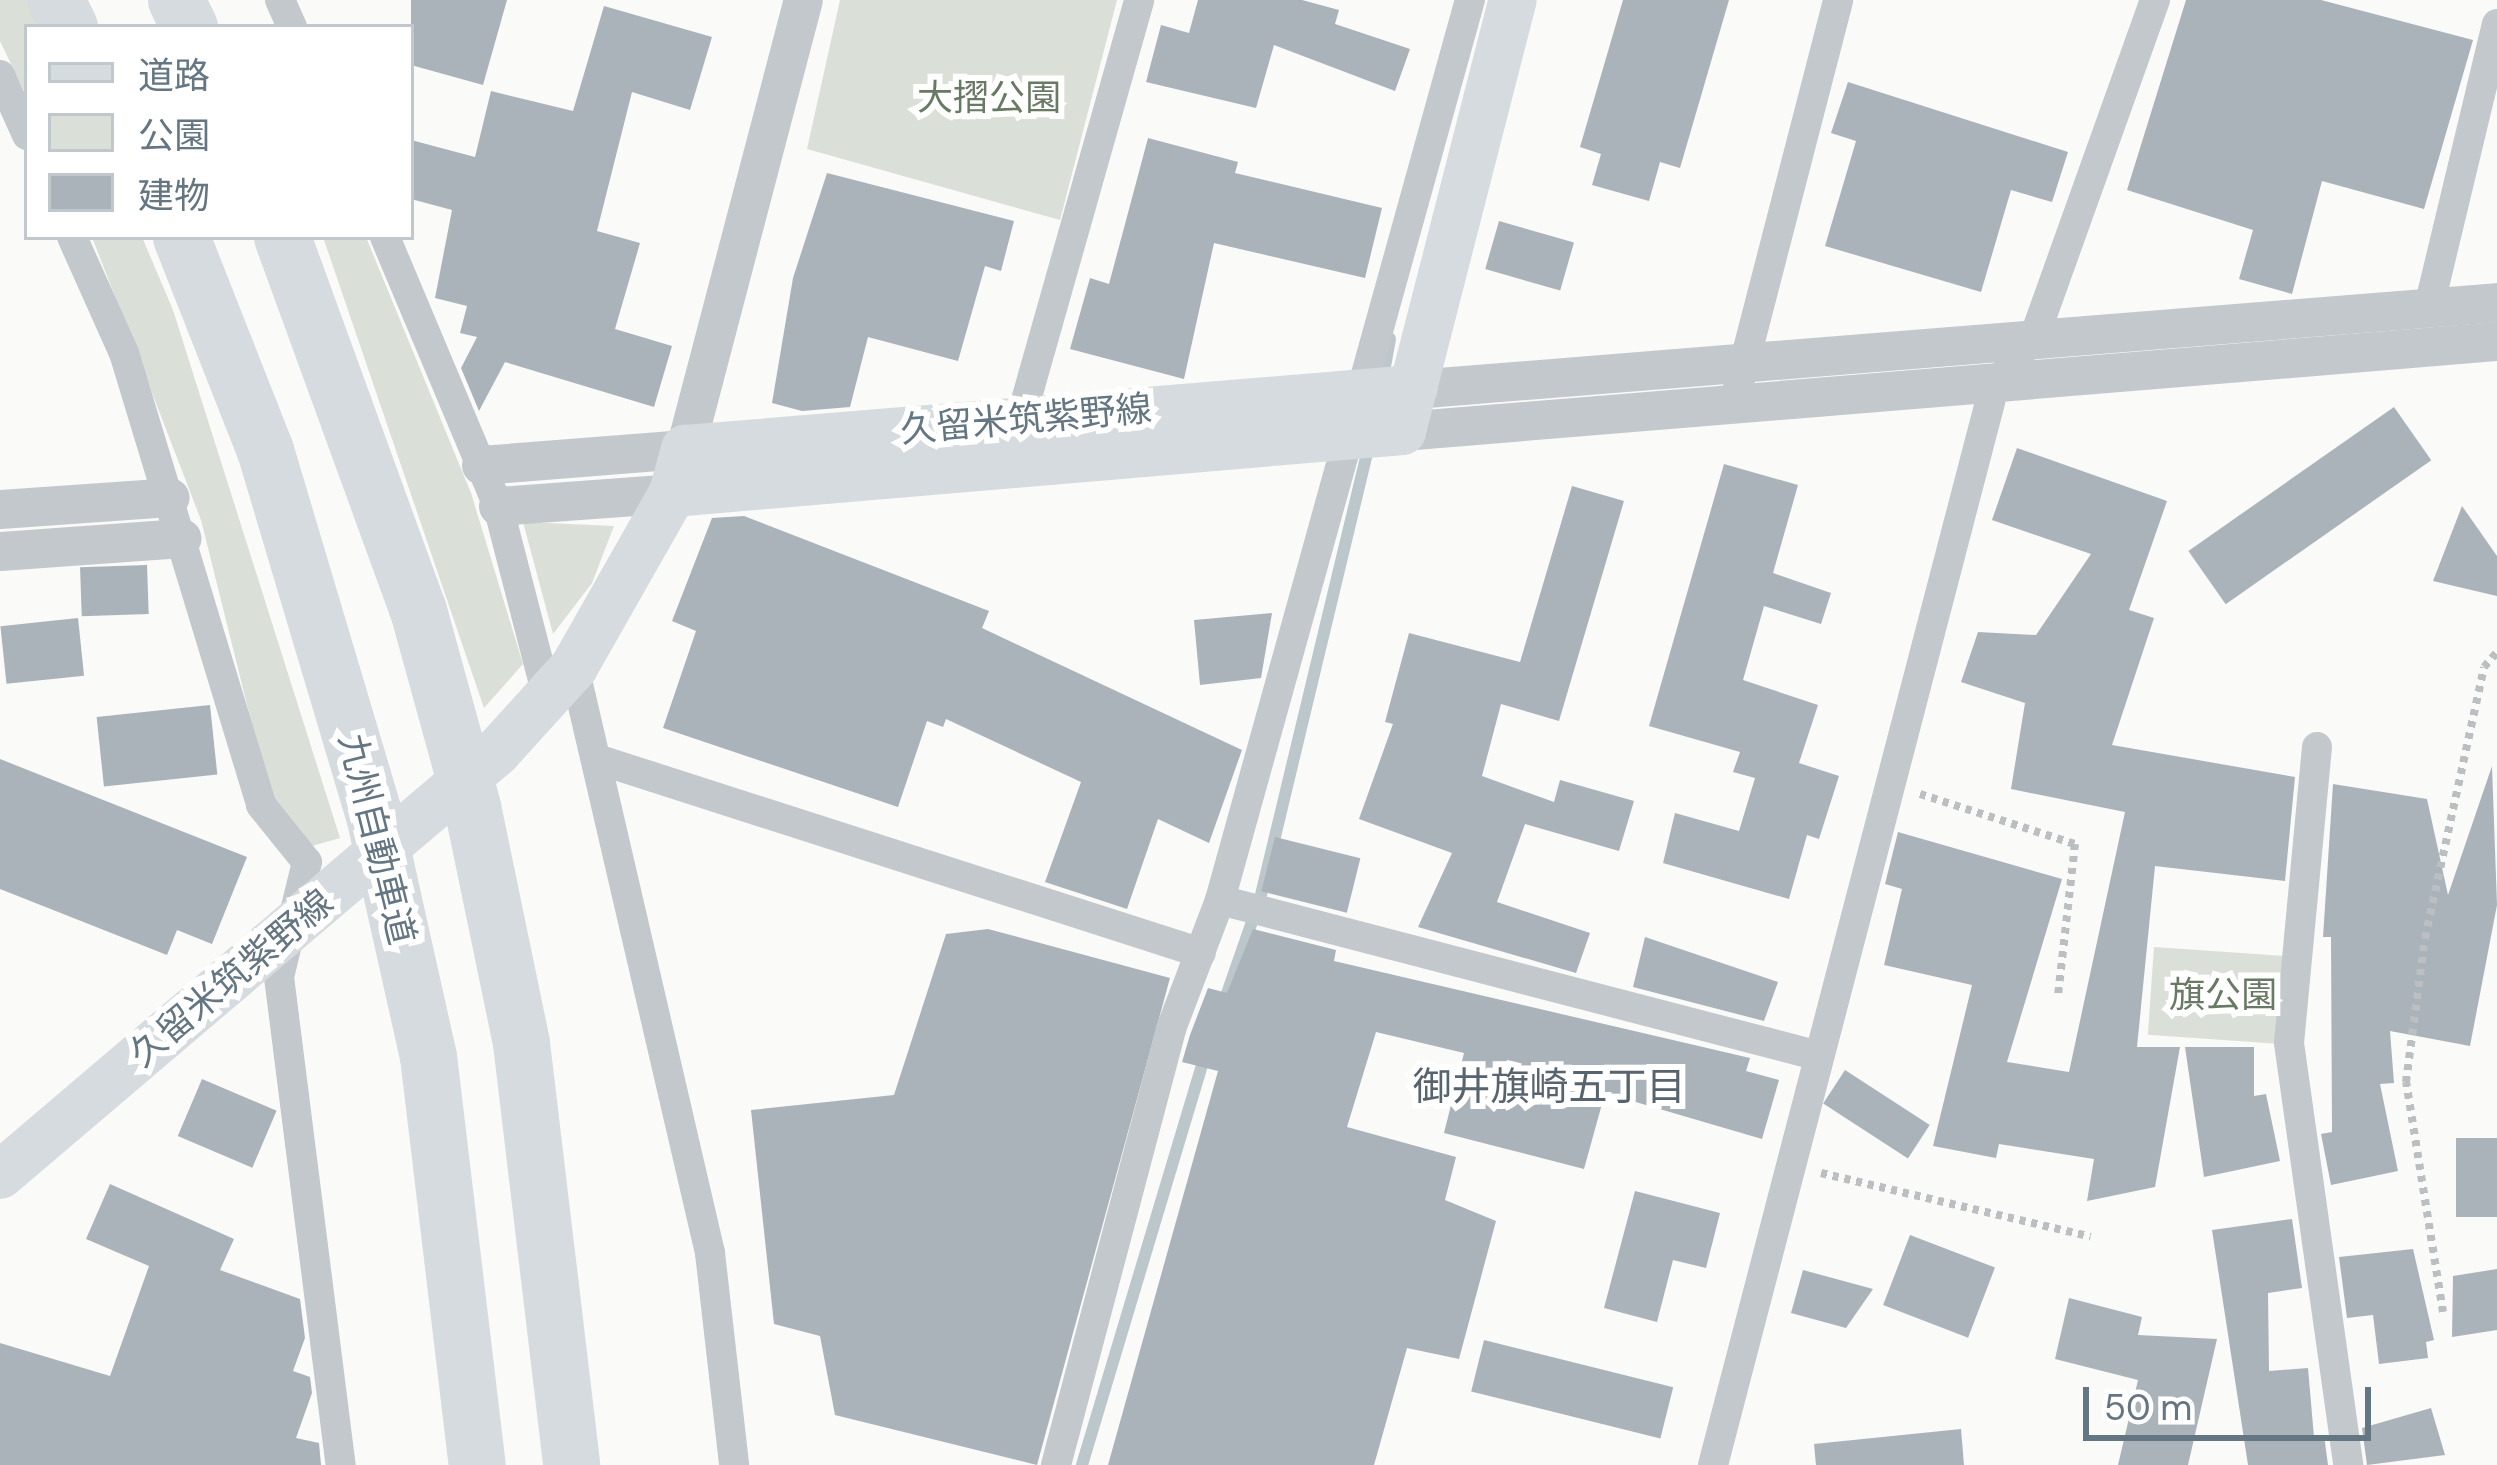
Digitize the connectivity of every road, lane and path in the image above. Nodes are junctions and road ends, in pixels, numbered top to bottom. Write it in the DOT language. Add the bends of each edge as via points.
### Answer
graph roads {
  1 [pos="803,0"];
  2 [pos="1139,0"];
  3 [pos="1470,0"];
  4 [pos="1513,0"];
  5 [pos="1838,0"];
  6 [pos="2155,0"];
  7 [pos="2497,24"];
  8 [pos="0,75"];
  9 [pos="14,120"];
  10 [pos="73,240"];
  11 [pos="178,240"];
  12 [pos="283,240"];
  13 [pos="386,240"];
  14 [pos="2497,302"];
  15 [pos="2429,308"];
  16 [pos="2035,335"];
  17 [pos="2497,341"];
  18 [pos="1740,361"];
  19 [pos="1994,387"];
  20 [pos="1733,406"];
  21 [pos="1408,410"];
  22 [pos="1359,414"];
  23 [pos="1021,418"];
  24 [pos="481,465"];
  25 [pos="679,471"];
  26 [pos="170,497"];
  27 [pos="498,506"];
  28 [pos="0,509"];
  29 [pos="182,538"];
  30 [pos="0,551"];
  31 [pos="2497,652"];
  32 [pos="561,681"];
  33 [pos="2317,747"];
  34 [pos="600,760"];
  35 [pos="1890,784"];
  36 [pos="1220,901"];
  37 [pos="297,921"];
  38 [pos="1201,952"];
  39 [pos="2058,996"];
  40 [pos="1819,1056"];
  41 [pos="1790,1166"];
  42 [pos="0,1175"];
  43 [pos="2091,1238"];
  44 [pos="2443,1312"];
  45 [pos="341,1465"];
  46 [pos="477,1465"];
  47 [pos="571,1465"];
  48 [pos="734,1465"];
  49 [pos="1056,1465"];
  50 [pos="1713,1465"];
  51 [pos="2348,1465"];
  1 -- 25 [label="street"];
  2 -- 23 [label="street"];
  3 -- 22 [label="street"];
  4 -- 21 [label="main road"];
  5 -- 18 [label="street"];
  6 -- 16 [label="street"];
  7 -- 15 [label="street"];
  8 -- 9 [label="street"];
  10 -- 26 [label="street" via="124,353"];
  11 -- 46 [label="highway, 九州自動車道" via="265,450 374,814 428,1056"];
  12 -- 47 [label="highway" via="352,420 472,806 521,1043"];
  13 -- 24 [label="street"];
  14 -- 15 [label="street"];
  15 -- 16 [label="street"];
  16 -- 18 [label="street"];
  16 -- 19 [label="street"];
  17 -- 19 [label="street"];
  18 -- 20 [label="street"];
  18 -- 21 [label="street"];
  19 -- 20 [label="street"];
  19 -- 35 [label="street"];
  20 -- 21 [label="street"];
  21 -- 22 [label="main road, 久留米筑紫野線"];
  22 -- 23 [label="main road, 久留米筑紫野線"];
  22 -- 25 [label="main road, 久留米筑紫野線"];
  22 -- 36 [label="street"];
  23 -- 25 [label="main road, 久留米筑紫野線"];
  24 -- 25 [label="street"];
  24 -- 27 [label="street"];
  25 -- 27 [label="street"];
  25 -- 32 [label="main road, 久留米筑紫野線"];
  26 -- 28 [label="street"];
  26 -- 29 [label="street"];
  27 -- 32 [label="street"];
  29 -- 30 [label="street"];
  29 -- 37 [label="street" via="261,805 307,862"];
  31 -- 44 [label="path" via="2484,667 2426,938 2406,1082"];
  32 -- 34 [label="street"];
  32 -- 37 [label="main road, 久留米筑紫野線" via="497,752"];
  33 -- 51 [label="street" via="2289,1043"];
  34 -- 38 [label="street"];
  34 -- 48 [label="street" via="710,1253"];
  35 -- 39 [label="path" via="2075,844"];
  35 -- 40 [label="street"];
  36 -- 38 [label="street"];
  36 -- 40 [label="street"];
  37 -- 42 [label="main road, 久留米筑紫野線"];
  37 -- 45 [label="street" via="280,977"];
  38 -- 49 [label="street" via="1171,1030"];
  40 -- 41 [label="street"];
  41 -- 43 [label="path"];
  41 -- 50 [label="street"];
}
